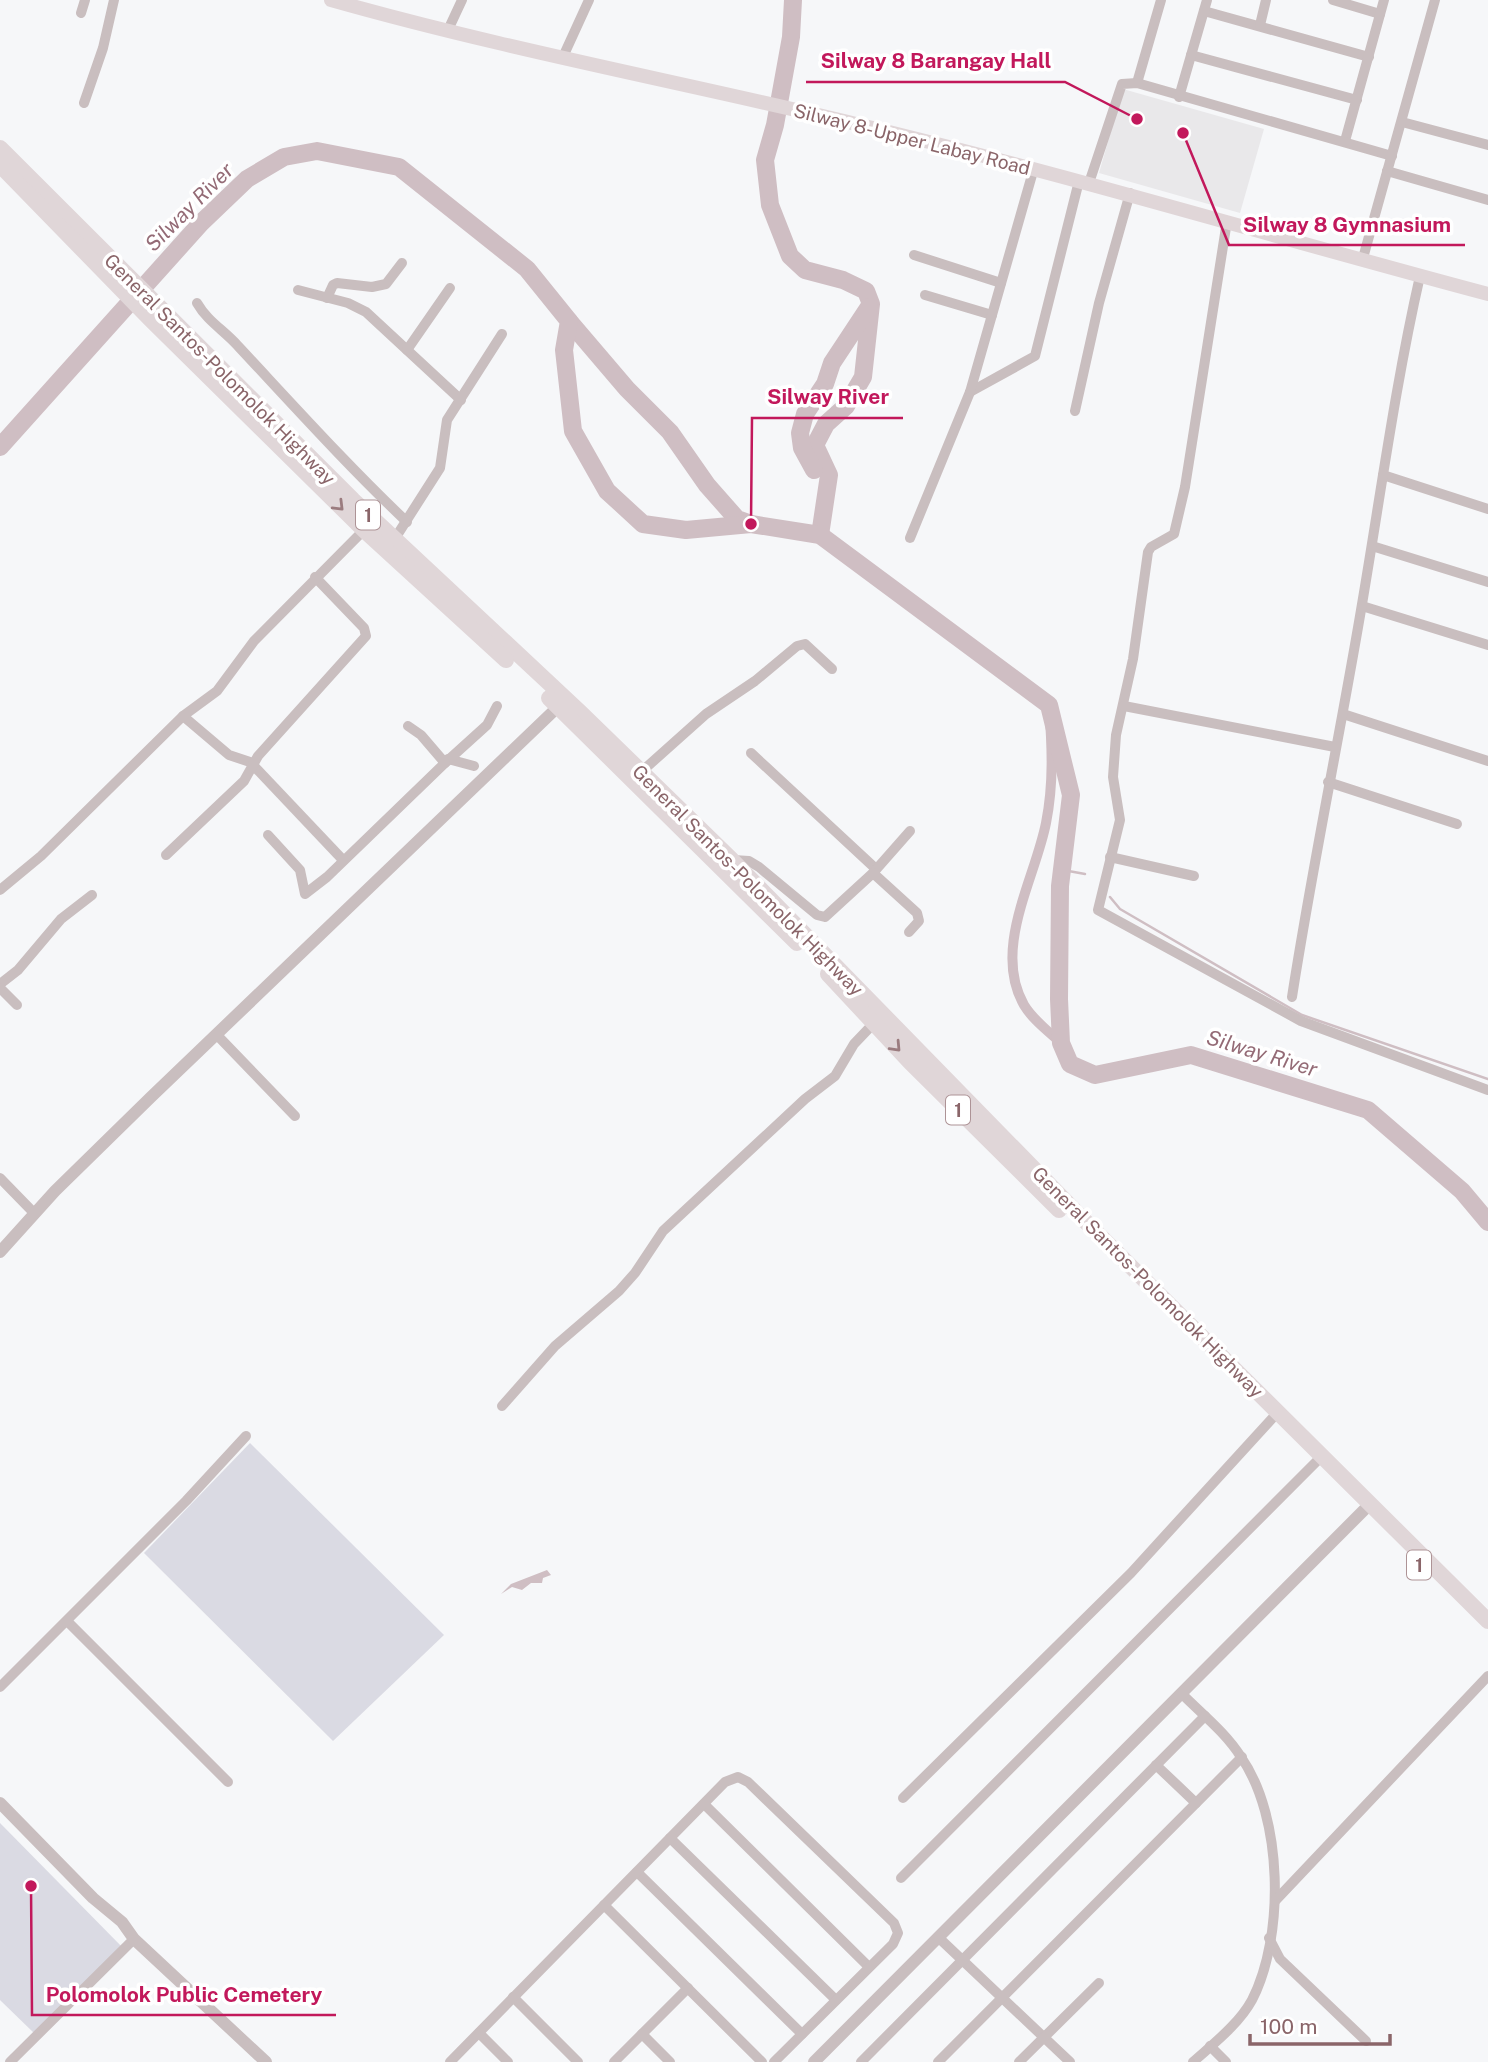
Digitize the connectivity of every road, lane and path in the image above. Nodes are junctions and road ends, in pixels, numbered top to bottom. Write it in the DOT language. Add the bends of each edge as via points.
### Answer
graph roads {
  1 [pos="85,0"];
  2 [pos="114,0"];
  3 [pos="331,0"];
  4 [pos="462,0"];
  5 [pos="589,0"];
  6 [pos="1161,0"];
  7 [pos="1266,0"];
  8 [pos="1333,0"];
  9 [pos="1384,0"];
  10 [pos="1435,0"];
  11 [pos="1205,5"];
  12 [pos="81,13"];
  13 [pos="1380,14"];
  14 [pos="1260,25"];
  15 [pos="448,30"];
  16 [pos="1191,55"];
  17 [pos="1369,57"];
  18 [pos="562,59"];
  19 [pos="1137,83"];
  20 [pos="1180,97"];
  21 [pos="1357,100"];
  22 [pos="84,103"];
  23 [pos="1402,122"];
  24 [pos="1345,141"];
  25 [pos="1488,145"];
  26 [pos="0,148"];
  27 [pos="1392,156"];
  28 [pos="0,165"];
  29 [pos="1034,169"];
  30 [pos="1387,171"];
  31 [pos="1084,182"];
  32 [pos="1130,193"];
  33 [pos="1488,200"];
  34 [pos="1227,221"];
  35 [pos="914,255"];
  36 [pos="1363,258"];
  37 [pos="402,263"];
  38 [pos="110,269"];
  39 [pos="1420,276"];
  40 [pos="1000,283"];
  41 [pos="450,288"];
  42 [pos="298,290"];
  43 [pos="1488,294"];
  44 [pos="925,295"];
  45 [pos="327,298"];
  46 [pos="197,303"];
  47 [pos="992,315"];
  48 [pos="156,316"];
  49 [pos="502,334"];
  50 [pos="407,350"];
  51 [pos="970,393"];
  52 [pos="461,400"];
  53 [pos="1074,411"];
  54 [pos="1383,475"];
  55 [pos="1488,509"];
  56 [pos="407,522"];
  57 [pos="364,530"];
  58 [pos="909,538"];
  59 [pos="394,540"];
  60 [pos="1372,546"];
  61 [pos="315,577"];
  62 [pos="1488,582"];
  63 [pos="1362,606"];
  64 [pos="1488,645"];
  65 [pos="832,670"];
  66 [pos="562,703"];
  67 [pos="497,706"];
  68 [pos="1124,706"];
  69 [pos="1343,714"];
  70 [pos="183,716"];
  71 [pos="408,726"];
  72 [pos="1335,747"];
  73 [pos="751,753"];
  74 [pos="446,761"];
  75 [pos="1488,761"];
  76 [pos="253,764"];
  77 [pos="474,766"];
  78 [pos="640,773"];
  79 [pos="1328,782"];
  80 [pos="1457,824"];
  81 [pos="909,831"];
  82 [pos="268,835"];
  83 [pos="166,855"];
  84 [pos="1110,858"];
  85 [pos="343,860"];
  86 [pos="732,860"];
  87 [pos="874,871"];
  88 [pos="1194,876"];
  89 [pos="0,890"];
  90 [pos="92,895"];
  91 [pos="909,932"];
  92 [pos="0,986"];
  93 [pos="1292,997"];
  94 [pos="18,1005"];
  95 [pos="874,1023"];
  96 [pos="216,1034"];
  97 [pos="1488,1090"];
  98 [pos="295,1116"];
  99 [pos="0,1178"];
  100 [pos="35,1214"];
  101 [pos="1,1249"];
  102 [pos="502,1406"];
  103 [pos="1274,1415"];
  104 [pos="246,1436"];
  105 [pos="1318,1460"];
  106 [pos="1366,1507"];
  107 [pos="1488,1621"];
  108 [pos="68,1622"];
  109 [pos="1488,1636"];
  110 [pos="1488,1676"];
  111 [pos="0,1688"];
  112 [pos="1182,1694"];
  113 [pos="1205,1716"];
  114 [pos="1242,1757"];
  115 [pos="1156,1765"];
  116 [pos="228,1782"];
  117 [pos="904,1798"];
  118 [pos="0,1803"];
  119 [pos="1196,1803"];
  120 [pos="704,1804"];
  121 [pos="670,1838"];
  122 [pos="637,1871"];
  123 [pos="901,1878"];
  124 [pos="1275,1901"];
  125 [pos="604,1905"];
  126 [pos="1269,1937"];
  127 [pos="939,1938"];
  128 [pos="134,1939"];
  129 [pos="962,1960"];
  130 [pos="869,1968"];
  131 [pos="1098,1983"];
  132 [pos="688,1988"];
  133 [pos="513,1997"];
  134 [pos="1002,1998"];
  135 [pos="836,2000"];
  136 [pos="479,2033"];
  137 [pos="642,2034"];
  138 [pos="802,2034"];
  139 [pos="1044,2037"];
  140 [pos="1366,2040"];
  141 [pos="1210,2046"];
  142 [pos="10,2062"];
  143 [pos="265,2062"];
  144 [pos="450,2062"];
  145 [pos="508,2062"];
  146 [pos="578,2062"];
  147 [pos="614,2062"];
  148 [pos="670,2062"];
  149 [pos="762,2062"];
  150 [pos="774,2062"];
  151 [pos="814,2062"];
  152 [pos="861,2062"];
  153 [pos="938,2062"];
  154 [pos="1019,2062"];
  155 [pos="1070,2062"];
  156 [pos="1193,2062"];
  157 [pos="1226,2062"];
  1 -- 12 [label="street"];
  2 -- 22 [label="street"];
  3 -- 15 [label="main road, Silway 8-Upper Labay Road"];
  4 -- 15 [label="street"];
  5 -- 18 [label="street"];
  6 -- 19 [label="street"];
  7 -- 14 [label="street"];
  8 -- 13 [label="street"];
  9 -- 13 [label="street"];
  10 -- 23 [label="street"];
  11 -- 14 [label="street"];
  11 -- 16 [label="street"];
  13 -- 17 [label="street"];
  14 -- 17 [label="street"];
  15 -- 18 [label="main road, Silway 8-Upper Labay Road"];
  16 -- 20 [label="street"];
  16 -- 21 [label="street"];
  17 -- 21 [label="street"];
  18 -- 29 [label="main road, Silway 8-Upper Labay Road"];
  19 -- 20 [label="street"];
  19 -- 31 [label="street" via="1119,86"];
  20 -- 24 [label="street"];
  21 -- 24 [label="street"];
  23 -- 25 [label="street"];
  23 -- 27 [label="street"];
  24 -- 27 [label="street"];
  26 -- 38 [label="highway, General Santos-Polomolok Highway / 1"];
  27 -- 30 [label="street"];
  28 -- 38 [label="highway, 1"];
  29 -- 31 [label="main road, Silway 8-Upper Labay Road"];
  29 -- 40 [label="street"];
  30 -- 33 [label="street"];
  30 -- 36 [label="street"];
  31 -- 32 [label="main road, Silway 8-Upper Labay Road"];
  31 -- 51 [label="street" via="1035,356"];
  32 -- 34 [label="main road, Silway 8-Upper Labay Road"];
  32 -- 53 [label="street"];
  34 -- 36 [label="main road, Silway 8-Upper Labay Road"];
  34 -- 68 [label="street" via="1185,488 1174,534 1147,552"];
  35 -- 40 [label="street"];
  36 -- 39 [label="main road, Silway 8-Upper Labay Road"];
  37 -- 45 [label="street" via="386,284 337,283"];
  38 -- 48 [label="highway, 1"];
  39 -- 43 [label="main road, Silway 8-Upper Labay Road"];
  39 -- 54 [label="street"];
  40 -- 47 [label="street"];
  41 -- 50 [label="street"];
  42 -- 45 [label="street"];
  44 -- 47 [label="street"];
  45 -- 50 [label="street" via="366,312"];
  46 -- 56 [label="street" via="333,451"];
  47 -- 51 [label="street"];
  48 -- 57 [label="highway, 1, one-way"];
  48 -- 59 [label="highway, General Santos-Polomolok Highway / 1"];
  49 -- 52 [label="street"];
  50 -- 52 [label="street"];
  51 -- 58 [label="street"];
  52 -- 56 [label="street" via="447,420 440,468"];
  54 -- 55 [label="street"];
  54 -- 60 [label="street"];
  56 -- 59 [label="street"];
  57 -- 61 [label="street"];
  57 -- 66 [label="highway, 1"];
  59 -- 66 [label="highway, General Santos-Polomolok Highway / 1"];
  60 -- 62 [label="street"];
  60 -- 63 [label="street"];
  61 -- 70 [label="street" via="254,640 217,691"];
  61 -- 76 [label="street" via="364,628 366,636"];
  63 -- 64 [label="street"];
  63 -- 69 [label="street"];
  65 -- 78 [label="street" via="813,648 797,646 706,714"];
  66 -- 78 [label="highway, General Santos-Polomolok Highway / 1"];
  66 -- 95 [label="highway, 1"];
  66 -- 96 [label="street"];
  67 -- 74 [label="street" via="487,725"];
  68 -- 72 [label="street"];
  68 -- 84 [label="street" via="1114,770 1120,820"];
  69 -- 72 [label="street"];
  69 -- 75 [label="street"];
  70 -- 76 [label="street" via="229,755"];
  70 -- 89 [label="street" via="41,856"];
  71 -- 74 [label="street"];
  72 -- 79 [label="street"];
  73 -- 87 [label="street"];
  74 -- 77 [label="street"];
  74 -- 85 [label="street"];
  76 -- 83 [label="street" via="250,774 224,802"];
  76 -- 85 [label="street"];
  78 -- 86 [label="highway, General Santos-Polomolok Highway / 1"];
  79 -- 80 [label="street"];
  79 -- 93 [label="street"];
  81 -- 87 [label="street"];
  82 -- 85 [label="street" via="300,870 303,898"];
  84 -- 88 [label="street"];
  84 -- 97 [label="street" via="1098,897 1102,914 1301,1021"];
  86 -- 87 [label="street" via="753,863 825,917"];
  86 -- 103 [label="highway, General Santos-Polomolok Highway / 1"];
  87 -- 91 [label="street" via="918,913 919,921"];
  90 -- 92 [label="street" via="61,919"];
  92 -- 94 [label="street"];
  95 -- 102 [label="street" via="854,1044 835,1076 804,1099 663,1231 619,1291 555,1346"];
  95 -- 103 [label="highway, 1, one-way"];
  96 -- 98 [label="street"];
  96 -- 100 [label="street"];
  99 -- 100 [label="street"];
  100 -- 101 [label="street"];
  103 -- 105 [label="highway, 1"];
  103 -- 117 [label="street" via="1131,1573"];
  104 -- 108 [label="street"];
  105 -- 106 [label="highway, 1"];
  105 -- 123 [label="street"];
  106 -- 107 [label="highway, 1"];
  106 -- 109 [label="highway, 1"];
  106 -- 112 [label="street"];
  108 -- 111 [label="street"];
  108 -- 116 [label="street"];
  110 -- 124 [label="street"];
  112 -- 113 [label="street"];
  112 -- 127 [label="street"];
  113 -- 114 [label="street"];
  113 -- 115 [label="street"];
  114 -- 119 [label="street"];
  114 -- 124 [label="street" via="1265,1813 1276,1877"];
  115 -- 119 [label="street"];
  115 -- 129 [label="street"];
  118 -- 128 [label="street"];
  119 -- 134 [label="street"];
  120 -- 121 [label="street"];
  120 -- 130 [label="street"];
  120 -- 130 [label="street" via="725,1782 743,1778 894,1923 897,1938"];
  121 -- 122 [label="street"];
  121 -- 135 [label="street"];
  122 -- 125 [label="street"];
  122 -- 138 [label="street"];
  124 -- 126 [label="street"];
  125 -- 132 [label="street"];
  125 -- 133 [label="street"];
  126 -- 140 [label="street" via="1280,1959"];
  126 -- 141 [label="street" via="1251,2001"];
  127 -- 129 [label="street"];
  127 -- 151 [label="street"];
  128 -- 142 [label="street"];
  128 -- 143 [label="street"];
  129 -- 134 [label="street"];
  129 -- 152 [label="street"];
  130 -- 135 [label="street"];
  131 -- 139 [label="street"];
  132 -- 137 [label="street"];
  132 -- 149 [label="street"];
  133 -- 136 [label="street"];
  133 -- 146 [label="street"];
  134 -- 139 [label="street"];
  134 -- 153 [label="street"];
  135 -- 138 [label="street"];
  136 -- 144 [label="street"];
  136 -- 145 [label="street"];
  137 -- 147 [label="street"];
  137 -- 148 [label="street"];
  138 -- 150 [label="street"];
  139 -- 154 [label="street"];
  139 -- 155 [label="street"];
  141 -- 156 [label="street"];
  141 -- 157 [label="street"];
}
